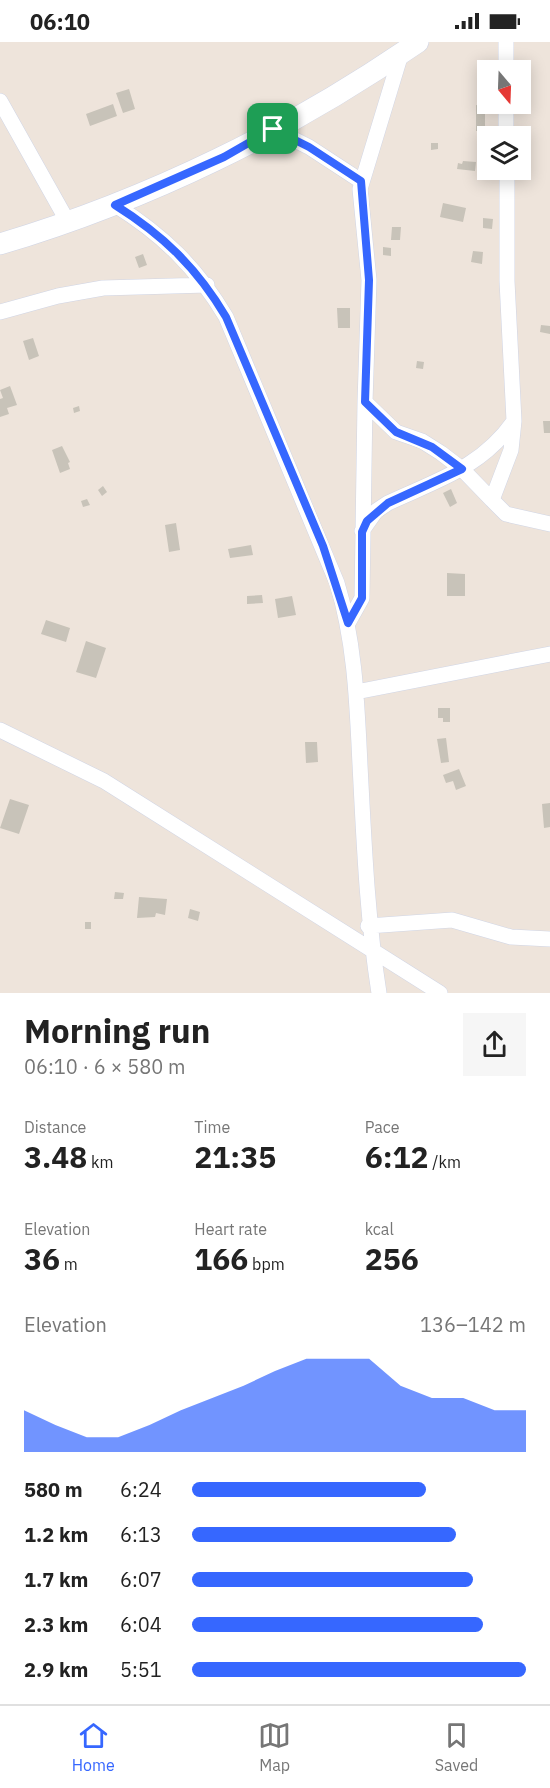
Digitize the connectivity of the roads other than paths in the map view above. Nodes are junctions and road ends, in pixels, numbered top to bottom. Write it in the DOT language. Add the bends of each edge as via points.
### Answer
graph roads {
  1 [pos="506,42"];
  2 [pos="409,48"];
  3 [pos="506,60"];
  4 [pos="0,101"];
  5 [pos="273,129"];
  6 [pos="507,180"];
  7 [pos="361,181"];
  8 [pos="115,205"];
  9 [pos="69,224"];
  10 [pos="0,244"];
  11 [pos="207,285"];
  12 [pos="0,312"];
  13 [pos="365,402"];
  14 [pos="514,421"];
  15 [pos="462,469"];
  16 [pos="492,500"];
  17 [pos="550,524"];
  18 [pos="362,532"];
  19 [pos="348,623"];
  20 [pos="550,654"];
  21 [pos="356,692"];
  22 [pos="0,730"];
  23 [pos="369,926"];
  24 [pos="550,939"];
  25 [pos="373,952"];
  26 [pos="379,993"];
  27 [pos="440,993"];
  1 -- 3 [label="street"];
  2 -- 5 [label="street"];
  2 -- 7 [label="street"];
  4 -- 9 [label="street"];
  5 -- 7 [label="street"];
  5 -- 8 [label="street" via="224,157"];
  6 -- 14 [label="street"];
  7 -- 13 [label="street" via="369,280"];
  8 -- 9 [label="street"];
  8 -- 11 [label="street" via="166,241"];
  9 -- 10 [label="street"];
  11 -- 12 [label="street" via="103,288"];
  11 -- 19 [label="street" via="226,317 292,470 337,583"];
  13 -- 15 [label="street" via="396,432 432,447"];
  13 -- 18 [label="street"];
  14 -- 15 [label="street" via="489,452"];
  14 -- 16 [label="street" via="511,450"];
  15 -- 16 [label="street"];
  15 -- 18 [label="street" via="388,503 376,511"];
  16 -- 17 [label="street" via="506,514"];
  18 -- 19 [label="street" via="362,598"];
  19 -- 21 [label="street"];
  20 -- 21 [label="street"];
  21 -- 23 [label="street"];
  22 -- 25 [label="street" via="104,781"];
  23 -- 24 [label="street" via="452,920 511,937"];
  23 -- 25 [label="street"];
  25 -- 26 [label="street"];
  25 -- 27 [label="street"];
}
